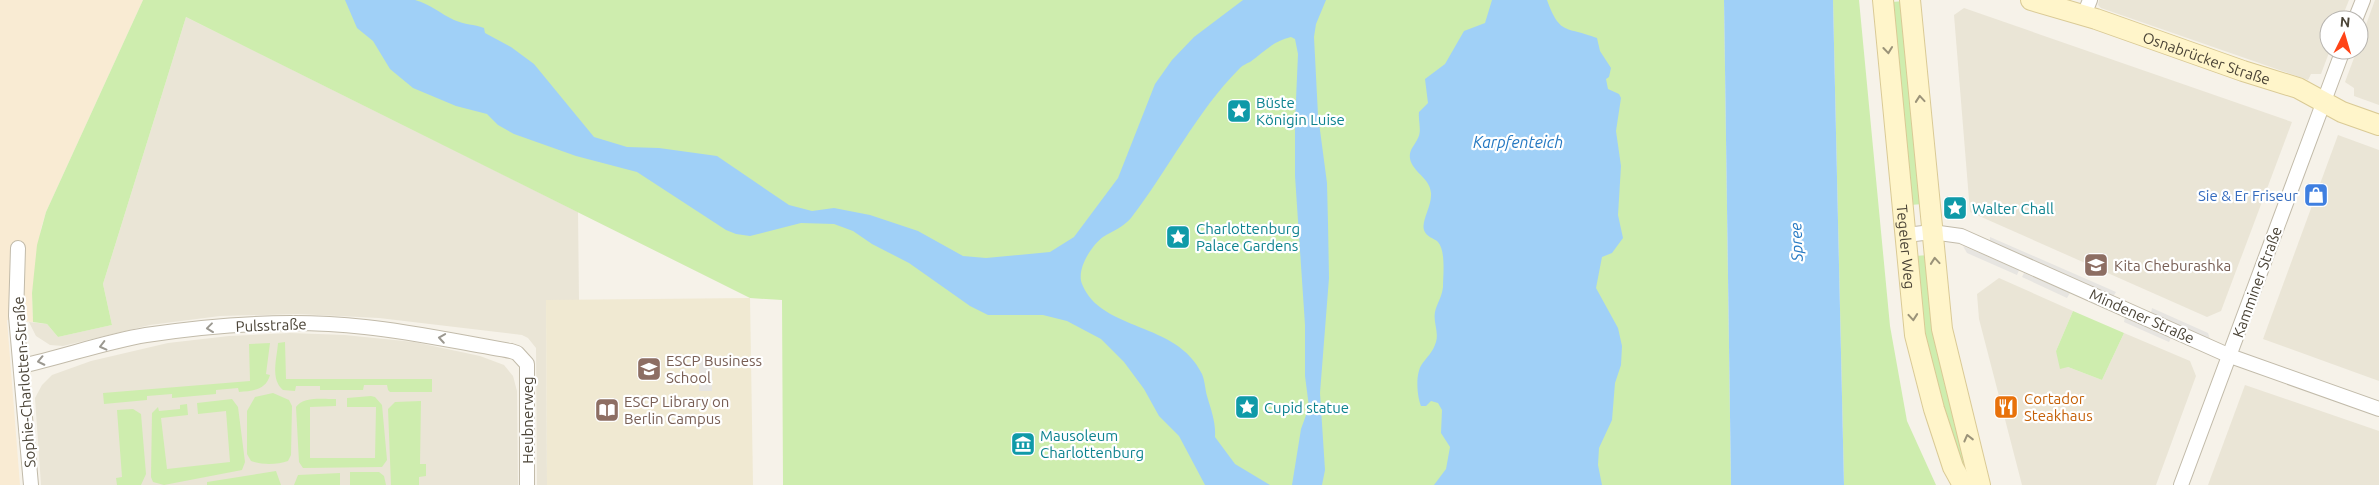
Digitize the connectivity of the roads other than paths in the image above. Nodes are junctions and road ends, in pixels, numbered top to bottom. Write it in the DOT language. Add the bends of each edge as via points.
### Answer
graph roads {
  1 [pos="1883,0"];
  2 [pos="1910,0"];
  3 [pos="2031,0"];
  4 [pos="2087,8"];
  5 [pos="2339,60"];
  6 [pos="2323,101"];
  7 [pos="2379,125"];
  8 [pos="1932,232"];
  9 [pos="1906,235"];
  10 [pos="18,248"];
  11 [pos="2230,356"];
  12 [pos="521,357"];
  13 [pos="21,366"];
  14 [pos="2379,409"];
  15 [pos="31,485"];
  16 [pos="528,485"];
  17 [pos="1963,485"];
  18 [pos="1980,485"];
  19 [pos="2182,485"];
  1 -- 9 [label="main road, Tegeler Weg, one-way"];
  8 -- 2 [label="main road, Tegeler Weg, one-way"];
  3 -- 4 [label="main road, Osnabrücker Straße"];
  4 -- 6 [label="main road, Osnabrücker Straße" via="2243,71 2298,88"];
  5 -- 6 [label="street, Kamminer Straße"];
  6 -- 7 [label="main road, Osnabrücker Straße" via="2342,112"];
  6 -- 11 [label="street, Kamminer Straße"];
  8 -- 9 [label="street, Mindener Straße"];
  8 -- 11 [label="street, Mindener Straße" via="1961,236"];
  18 -- 8 [label="main road, Tegeler Weg, one-way" via="1942,329"];
  9 -- 17 [label="main road, Tegeler Weg, one-way" via="1915,335 1934,409 1953,467"];
  10 -- 13 [label="street, Sophie-Charlotten-Straße" via="16,316"];
  11 -- 14 [label="street, Mindener Straße"];
  11 -- 19 [label="street, Kamminer Straße"];
  12 -- 13 [label="street, Pulsstraße, one-way" via="511,351 401,332 315,323 272,323 144,336"];
  12 -- 16 [label="street, Heubnerweg" via="527,364"];
  13 -- 15 [label="street, Sophie-Charlotten-Straße"];
}
